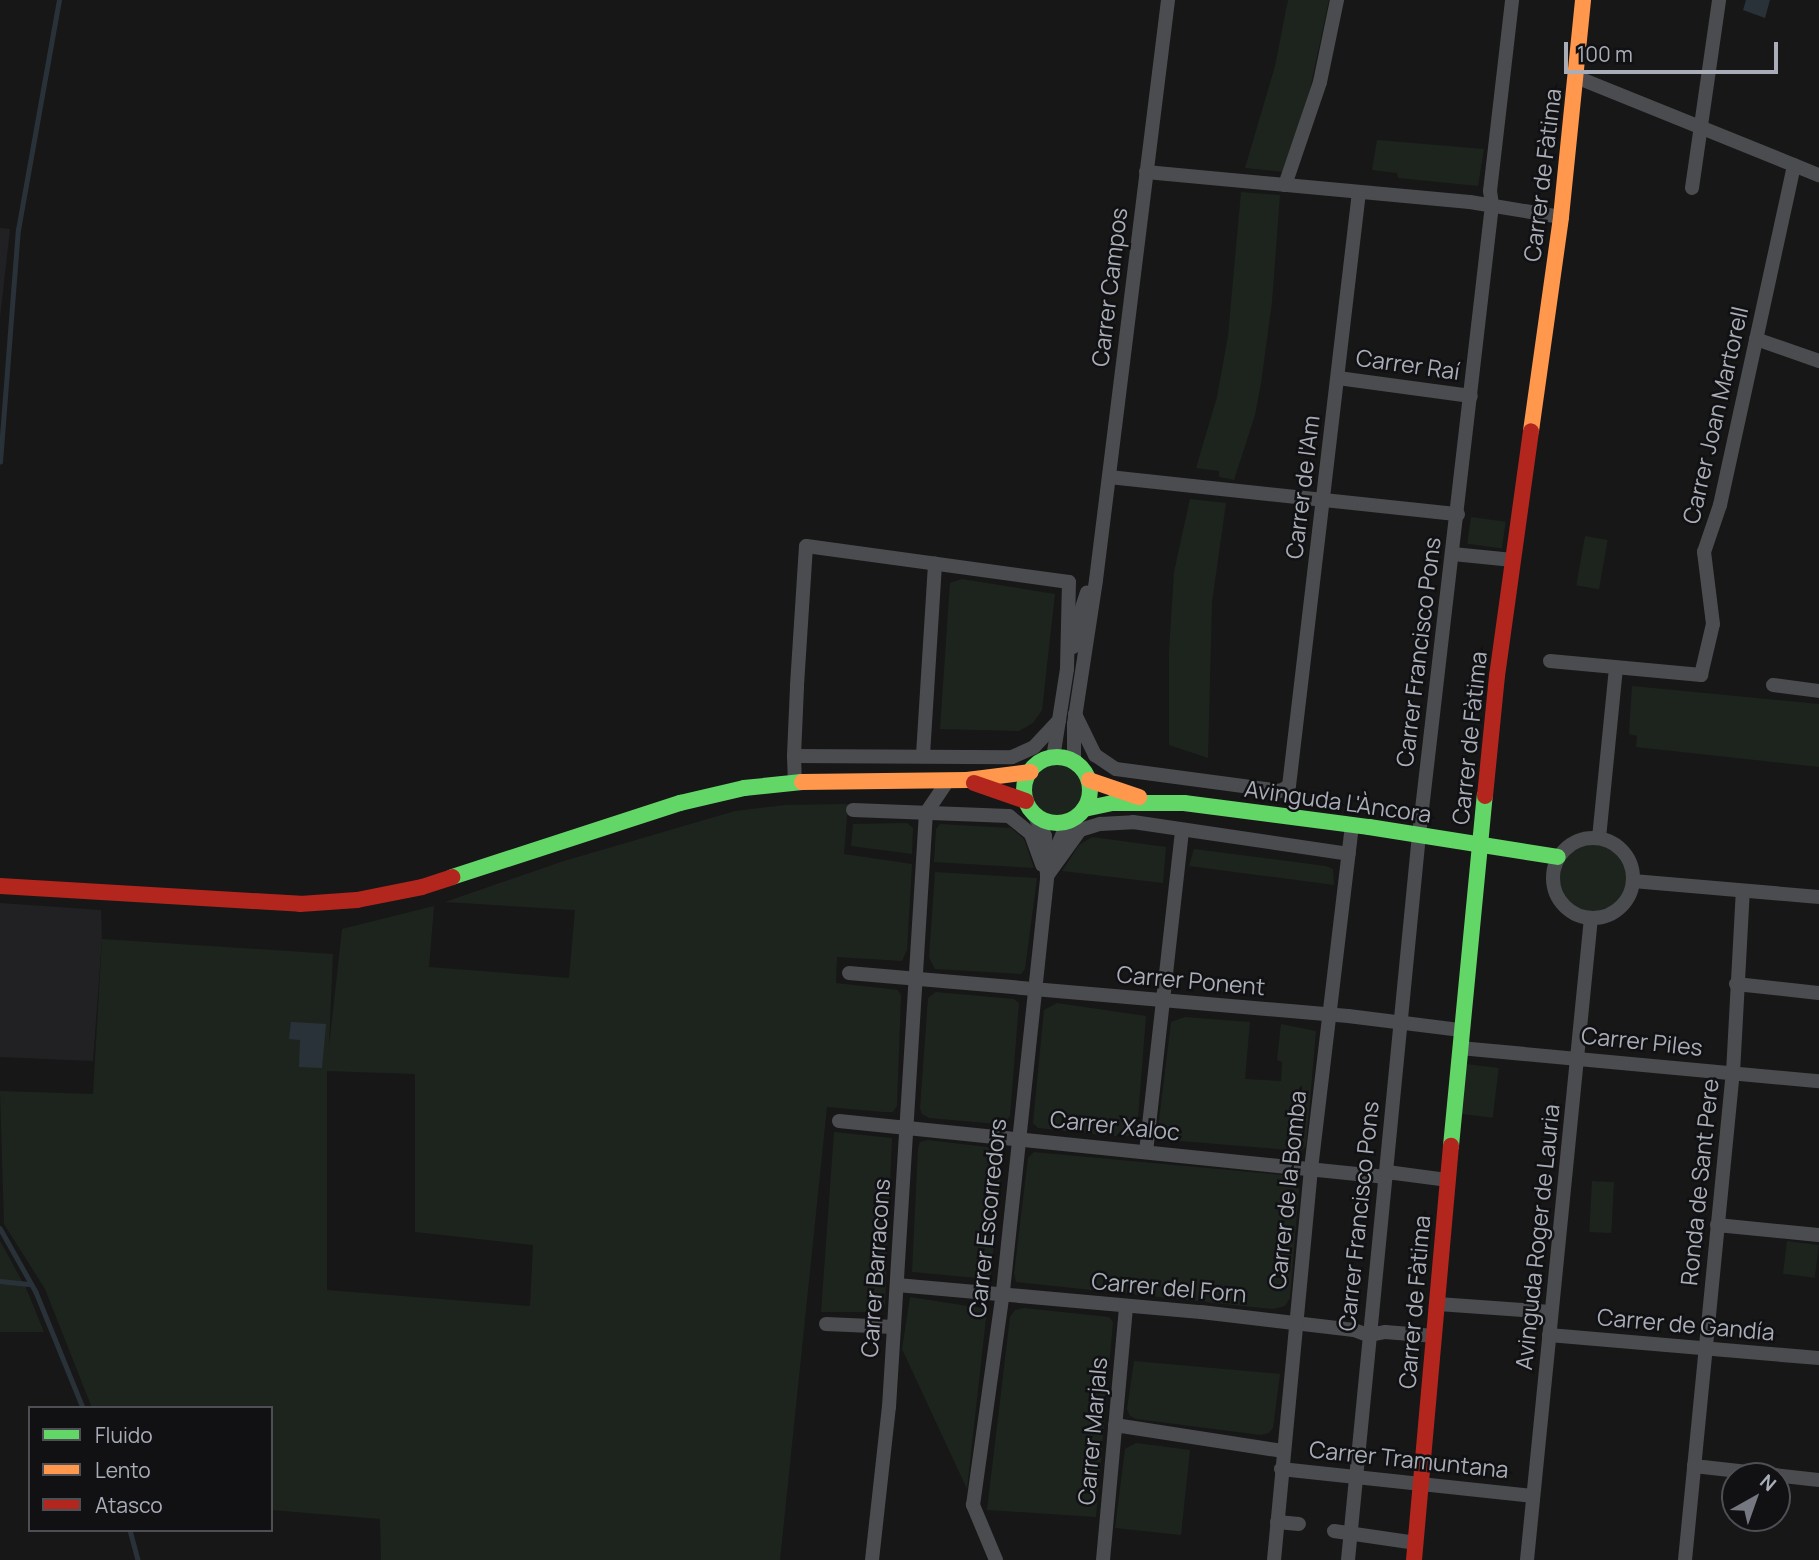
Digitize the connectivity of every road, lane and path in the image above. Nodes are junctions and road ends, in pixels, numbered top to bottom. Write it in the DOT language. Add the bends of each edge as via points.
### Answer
graph roads {
  1 [pos="1168,0"];
  2 [pos="1337,0"];
  3 [pos="1512,0"];
  4 [pos="1583,0"];
  5 [pos="1719,0"];
  6 [pos="1576,77"];
  7 [pos="1700,128"];
  8 [pos="1794,165"];
  9 [pos="1146,172"];
  10 [pos="1819,175"];
  11 [pos="1285,185"];
  12 [pos="1692,188"];
  13 [pos="1359,192"];
  14 [pos="1492,205"];
  15 [pos="1561,217"];
  16 [pos="1756,339"];
  17 [pos="1819,361"];
  18 [pos="1338,377"];
  19 [pos="1471,396"];
  20 [pos="1109,477"];
  21 [pos="1324,498"];
  22 [pos="1458,514"];
  23 [pos="1453,554"];
  24 [pos="1513,560"];
  25 [pos="934,563"];
  26 [pos="1096,580"];
  27 [pos="1550,661"];
  28 [pos="1067,668"];
  29 [pos="1616,668"];
  30 [pos="1773,685"];
  31 [pos="1819,691"];
  32 [pos="1075,714"];
  33 [pos="1059,720"];
  34 [pos="923,755"];
  35 [pos="794,756"];
  36 [pos="1053,758"];
  37 [pos="1073,762"];
  38 [pos="1030,772"];
  39 [pos="948,780"];
  40 [pos="967,780"];
  41 [pos="1088,780"];
  42 [pos="795,782"];
  43 [pos="1153,801"];
  44 [pos="1030,807"];
  45 [pos="1084,809"];
  46 [pos="853,810"];
  47 [pos="926,813"];
  48 [pos="1068,822"];
  49 [pos="1352,825"];
  50 [pos="1182,831"];
  51 [pos="1419,835"];
  52 [pos="1600,838"];
  53 [pos="1481,844"];
  54 [pos="1349,854"];
  55 [pos="1558,857"];
  56 [pos="1046,876"];
  57 [pos="1633,881"];
  58 [pos="0,886"];
  59 [pos="1743,891"];
  60 [pos="1819,897"];
  61 [pos="1591,918"];
  62 [pos="849,973"];
  63 [pos="916,978"];
  64 [pos="1736,984"];
  65 [pos="1035,989"];
  66 [pos="1819,993"];
  67 [pos="1164,1000"];
  68 [pos="1330,1017"];
  69 [pos="1401,1025"];
  70 [pos="1461,1030"];
  71 [pos="1460,1048"];
  72 [pos="1578,1058"];
  73 [pos="1733,1073"];
  74 [pos="1819,1081"];
  75 [pos="839,1121"];
  76 [pos="906,1128"];
  77 [pos="1019,1138"];
  78 [pos="1146,1152"];
  79 [pos="1311,1169"];
  80 [pos="1387,1175"];
  81 [pos="1448,1180"];
  82 [pos="1717,1225"];
  83 [pos="1819,1235"];
  84 [pos="897,1286"];
  85 [pos="1002,1294"];
  86 [pos="1438,1304"];
  87 [pos="1126,1306"];
  88 [pos="1551,1312"];
  89 [pos="1296,1323"];
  90 [pos="826,1324"];
  91 [pos="894,1327"];
  92 [pos="1368,1335"];
  93 [pos="1549,1335"];
  94 [pos="1435,1336"];
  95 [pos="1705,1348"];
  96 [pos="1819,1358"];
  97 [pos="1115,1425"];
  98 [pos="1283,1451"];
  99 [pos="1694,1466"];
  100 [pos="1281,1468"];
  101 [pos="1356,1478"];
  102 [pos="1819,1480"];
  103 [pos="1420,1482"];
  104 [pos="1533,1496"];
  105 [pos="1277,1522"];
  106 [pos="1299,1524"];
  107 [pos="1334,1531"];
  108 [pos="1351,1534"];
  109 [pos="1416,1543"];
  110 [pos="872,1560"];
  111 [pos="996,1560"];
  112 [pos="1103,1560"];
  113 [pos="1273,1560"];
  114 [pos="1348,1560"];
  115 [pos="1415,1560"];
  116 [pos="1527,1560"];
  117 [pos="1685,1560"];
  1 -- 9 [label="street, Carrer Campos"];
  2 -- 11 [label="street" via="1320,82"];
  3 -- 14 [label="street, Carrer Francisco Pons"];
  4 -- 6 [label="street, Carrer de Fàtima"];
  5 -- 7 [label="street"];
  6 -- 7 [label="street"];
  6 -- 15 [label="street, Carrer de Fàtima"];
  7 -- 8 [label="street"];
  7 -- 12 [label="street"];
  8 -- 10 [label="street"];
  8 -- 16 [label="street, Carrer Joan Martorell"];
  9 -- 11 [label="street"];
  9 -- 20 [label="street, Carrer Campos"];
  11 -- 13 [label="street"];
  13 -- 14 [label="street"];
  13 -- 18 [label="street, Carrer de l'Am"];
  14 -- 15 [label="street"];
  14 -- 19 [label="street, Carrer Francisco Pons"];
  15 -- 24 [label="street, Carrer de Fàtima"];
  16 -- 17 [label="street"];
  16 -- 29 [label="street, Carrer Joan Martorell" via="1720,505 1704,552 1713,624 1701,675"];
  18 -- 19 [label="street, Carrer Raí"];
  18 -- 21 [label="street, Carrer de l'Am"];
  19 -- 22 [label="street, Carrer Francisco Pons"];
  20 -- 21 [label="street"];
  20 -- 26 [label="street, Carrer Campos"];
  21 -- 22 [label="street"];
  21 -- 32 [label="street, Carrer de l'Am" via="1289,786 1269,790 1116,769 1095,755"];
  22 -- 23 [label="street, Carrer Francisco Pons"];
  23 -- 24 [label="street"];
  23 -- 51 [label="street, Carrer Francisco Pons"];
  24 -- 53 [label="street, Carrer de Fàtima"];
  25 -- 28 [label="street" via="1069,582"];
  25 -- 34 [label="street"];
  25 -- 35 [label="street" via="806,546"];
  26 -- 28 [label="street" via="1086,595"];
  26 -- 32 [label="street, Carrer Campos"];
  27 -- 29 [label="street"];
  28 -- 33 [label="street"];
  29 -- 52 [label="street"];
  30 -- 31 [label="street"];
  32 -- 37 [label="street, Carrer Campos"];
  33 -- 34 [label="street" via="1034,747 1012,757"];
  33 -- 36 [label="street"];
  34 -- 35 [label="street"];
  35 -- 42 [label="street"];
  36 -- 37 [label="street"];
  36 -- 38 [label="street"];
  37 -- 41 [label="street"];
  38 -- 40 [label="street"];
  38 -- 44 [label="street" via="1024,791"];
  39 -- 40 [label="street"];
  39 -- 42 [label="street"];
  39 -- 47 [label="street"];
  40 -- 44 [label="street"];
  41 -- 43 [label="street, Avinguda L'Àncora"];
  41 -- 45 [label="street"];
  42 -- 58 [label="street" via="680,803 422,887 357,900 278,903"];
  43 -- 45 [label="street, Avinguda L'Àncora"];
  43 -- 49 [label="street, Avinguda L'Àncora"];
  44 -- 48 [label="street" via="1050,823"];
  44 -- 56 [label="street, Carrer Escorredors" via="1045,836"];
  45 -- 48 [label="street"];
  46 -- 47 [label="street"];
  47 -- 56 [label="street" via="1009,816 1031,834"];
  47 -- 63 [label="street, Carrer Barracons"];
  48 -- 56 [label="street, Carrer Escorredors"];
  49 -- 51 [label="street, Avinguda L'Àncora"];
  49 -- 54 [label="street, Carrer de la Bomba"];
  50 -- 54 [label="street, Carrer Escorredors"];
  50 -- 56 [label="street, Carrer Escorredors" via="1133,822 1085,827"];
  50 -- 67 [label="street"];
  51 -- 53 [label="street, Avinguda L'Àncora"];
  51 -- 69 [label="street, Carrer Francisco Pons"];
  52 -- 55 [label="street" via="1576,841"];
  52 -- 57 [label="street" via="1628,858"];
  53 -- 55 [label="street, Avinguda L'Àncora"];
  53 -- 70 [label="street, Carrer de Fàtima"];
  54 -- 68 [label="street, Carrer de la Bomba"];
  55 -- 61 [label="street" via="1553,870 1558,897 1578,915"];
  56 -- 65 [label="street, Carrer Escorredors"];
  57 -- 59 [label="street"];
  57 -- 61 [label="street" via="1615,912"];
  59 -- 60 [label="street"];
  59 -- 64 [label="street, Ronda de Sant Pere"];
  61 -- 72 [label="street, Avinguda Roger de Lauria"];
  62 -- 63 [label="street"];
  63 -- 65 [label="street, Carrer Ponent"];
  63 -- 76 [label="street, Carrer Barracons"];
  64 -- 66 [label="street"];
  64 -- 73 [label="street, Ronda de Sant Pere"];
  65 -- 67 [label="street, Carrer Ponent"];
  65 -- 77 [label="street, Carrer Escorredors"];
  67 -- 68 [label="street, Carrer Ponent"];
  67 -- 78 [label="street"];
  68 -- 69 [label="street, Carrer Ponent"];
  68 -- 79 [label="street, Carrer de la Bomba"];
  69 -- 70 [label="street, Carrer Ponent"];
  69 -- 80 [label="street, Carrer Francisco Pons"];
  70 -- 71 [label="street, Carrer de Fàtima"];
  71 -- 72 [label="street, Carrer Piles"];
  71 -- 81 [label="street, Carrer de Fàtima"];
  72 -- 73 [label="street, Carrer Piles"];
  72 -- 88 [label="street, Avinguda Roger de Lauria"];
  73 -- 74 [label="street, Carrer Piles"];
  73 -- 82 [label="street, Ronda de Sant Pere"];
  75 -- 76 [label="street, Carrer Xaloc"];
  76 -- 77 [label="street, Carrer Xaloc"];
  76 -- 84 [label="street, Carrer Barracons"];
  77 -- 78 [label="street, Carrer Xaloc"];
  77 -- 85 [label="street, Carrer Escorredors"];
  78 -- 79 [label="street, Carrer Xaloc"];
  79 -- 80 [label="street, Carrer Xaloc"];
  79 -- 89 [label="street, Carrer de la Bomba"];
  80 -- 81 [label="street, Carrer Xaloc"];
  80 -- 92 [label="street, Carrer Francisco Pons"];
  81 -- 86 [label="street, Carrer de Fàtima"];
  82 -- 83 [label="street"];
  82 -- 95 [label="street, Ronda de Sant Pere"];
  84 -- 85 [label="street, Carrer del Forn"];
  84 -- 91 [label="street, Carrer Barracons"];
  85 -- 87 [label="street, Carrer del Forn"];
  85 -- 111 [label="street, Carrer Escorredors" via="973,1505"];
  86 -- 88 [label="street"];
  86 -- 94 [label="street, Carrer de Fàtima"];
  87 -- 89 [label="street, Carrer del Forn"];
  87 -- 97 [label="street, Carrer Marjals"];
  88 -- 93 [label="street, Avinguda Roger de Lauria"];
  89 -- 92 [label="street, Carrer del Forn"];
  89 -- 98 [label="street, Carrer de la Bomba"];
  90 -- 91 [label="street"];
  91 -- 110 [label="street, Carrer Barracons"];
  92 -- 94 [label="street, Carrer del Forn"];
  92 -- 101 [label="street, Carrer Francisco Pons"];
  93 -- 95 [label="street, Carrer de Gandía"];
  93 -- 104 [label="street, Avinguda Roger de Lauria"];
  94 -- 103 [label="street, Carrer de Fàtima"];
  95 -- 96 [label="street, Carrer de Gandía"];
  95 -- 99 [label="street, Ronda de Sant Pere"];
  97 -- 98 [label="street, Carrer Tramuntana"];
  97 -- 112 [label="street, Carrer Marjals"];
  98 -- 100 [label="street, Carrer de la Bomba"];
  99 -- 102 [label="street"];
  99 -- 117 [label="street, Ronda de Sant Pere"];
  100 -- 101 [label="street, Carrer Tramuntana"];
  100 -- 105 [label="street, Carrer de la Bomba"];
  101 -- 103 [label="street, Carrer Tramuntana"];
  101 -- 108 [label="street, Carrer Francisco Pons"];
  103 -- 104 [label="street, Carrer Tramuntana"];
  103 -- 109 [label="street, Carrer de Fàtima"];
  104 -- 116 [label="street, Avinguda Roger de Lauria"];
  105 -- 106 [label="street"];
  105 -- 113 [label="street, Carrer de la Bomba"];
  107 -- 108 [label="street"];
  108 -- 109 [label="street"];
  108 -- 114 [label="street, Carrer Francisco Pons"];
  109 -- 115 [label="street, Carrer de Fàtima"];
}
